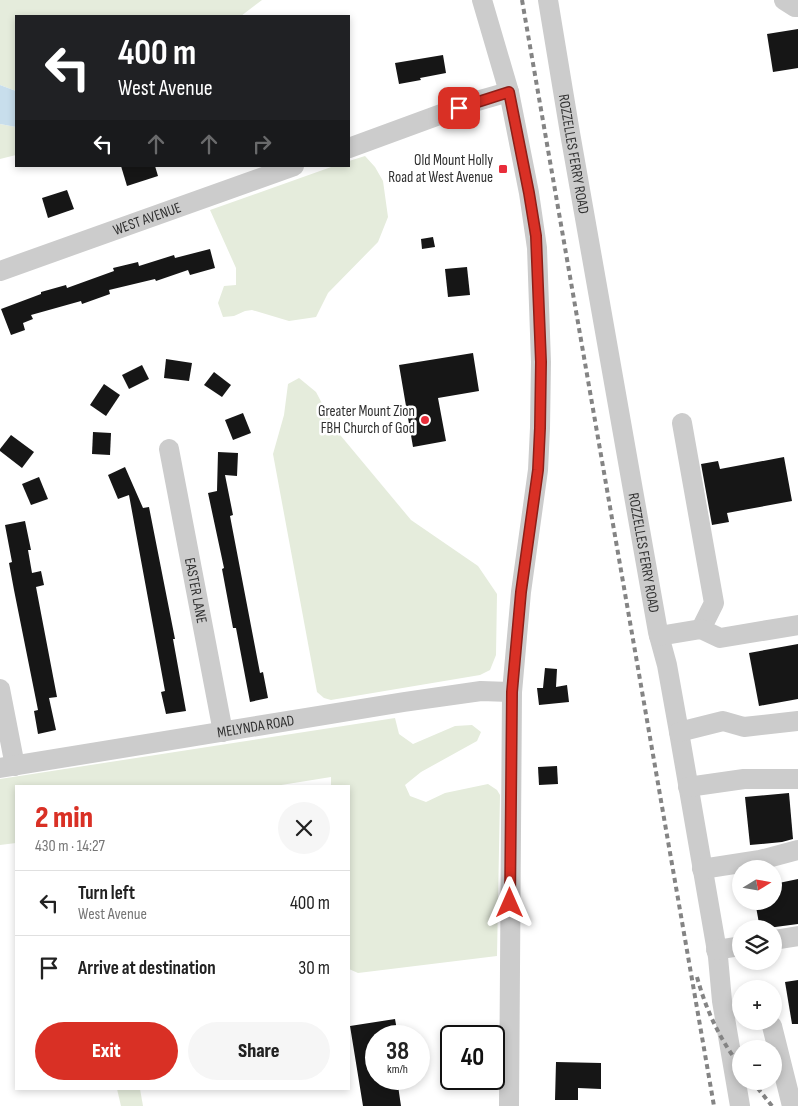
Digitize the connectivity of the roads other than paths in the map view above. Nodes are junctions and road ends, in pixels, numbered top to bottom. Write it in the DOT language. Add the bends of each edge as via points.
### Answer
graph roads {
  1 [pos="482,0"];
  2 [pos="548,0"];
  3 [pos="784,0"];
  4 [pos="798,7"];
  5 [pos="509,92"];
  6 [pos="350,148"];
  7 [pos="291,167"];
  8 [pos="0,271"];
  9 [pos="682,423"];
  10 [pos="169,449"];
  11 [pos="798,625"];
  12 [pos="702,629"];
  13 [pos="659,636"];
  14 [pos="0,689"];
  15 [pos="512,692"];
  16 [pos="798,721"];
  17 [pos="223,732"];
  18 [pos="679,732"];
  19 [pos="7,767"];
  20 [pos="798,779"];
  21 [pos="688,787"];
  22 [pos="798,850"];
  23 [pos="702,869"];
  24 [pos="798,936"];
  25 [pos="782,939"];
  26 [pos="732,947"];
  27 [pos="716,950"];
  28 [pos="773,1030"];
  29 [pos="509,1106"];
  30 [pos="740,1106"];
  31 [pos="792,1106"];
  1 -- 5 [label="street"];
  2 -- 13 [label="street, ROZZELLES FERRY ROAD"];
  3 -- 4 [label="street"];
  5 -- 6 [label="street"];
  5 -- 15 [label="street" via="536,236 541,362 538,470 521,592"];
  7 -- 8 [label="street, WEST AVENUE"];
  9 -- 12 [label="street" via="714,603"];
  10 -- 17 [label="street, EASTER LANE"];
  11 -- 12 [label="street" via="720,638"];
  12 -- 13 [label="street"];
  13 -- 18 [label="street, ROZZELLES FERRY ROAD"];
  14 -- 19 [label="street"];
  15 -- 17 [label="street, MELYNDA ROAD" via="481,691"];
  15 -- 29 [label="street"];
  16 -- 18 [label="street" via="744,727 723,722"];
  17 -- 19 [label="street, MELYNDA ROAD"];
  18 -- 21 [label="street, ROZZELLES FERRY ROAD"];
  20 -- 21 [label="street" via="744,779"];
  21 -- 23 [label="street, ROZZELLES FERRY ROAD"];
  22 -- 23 [label="street"];
  23 -- 27 [label="street, ROZZELLES FERRY ROAD"];
  24 -- 25 [label="street"];
  26 -- 27 [label="street"];
  27 -- 30 [label="street, ROZZELLES FERRY ROAD"];
  28 -- 31 [label="street"];
}
